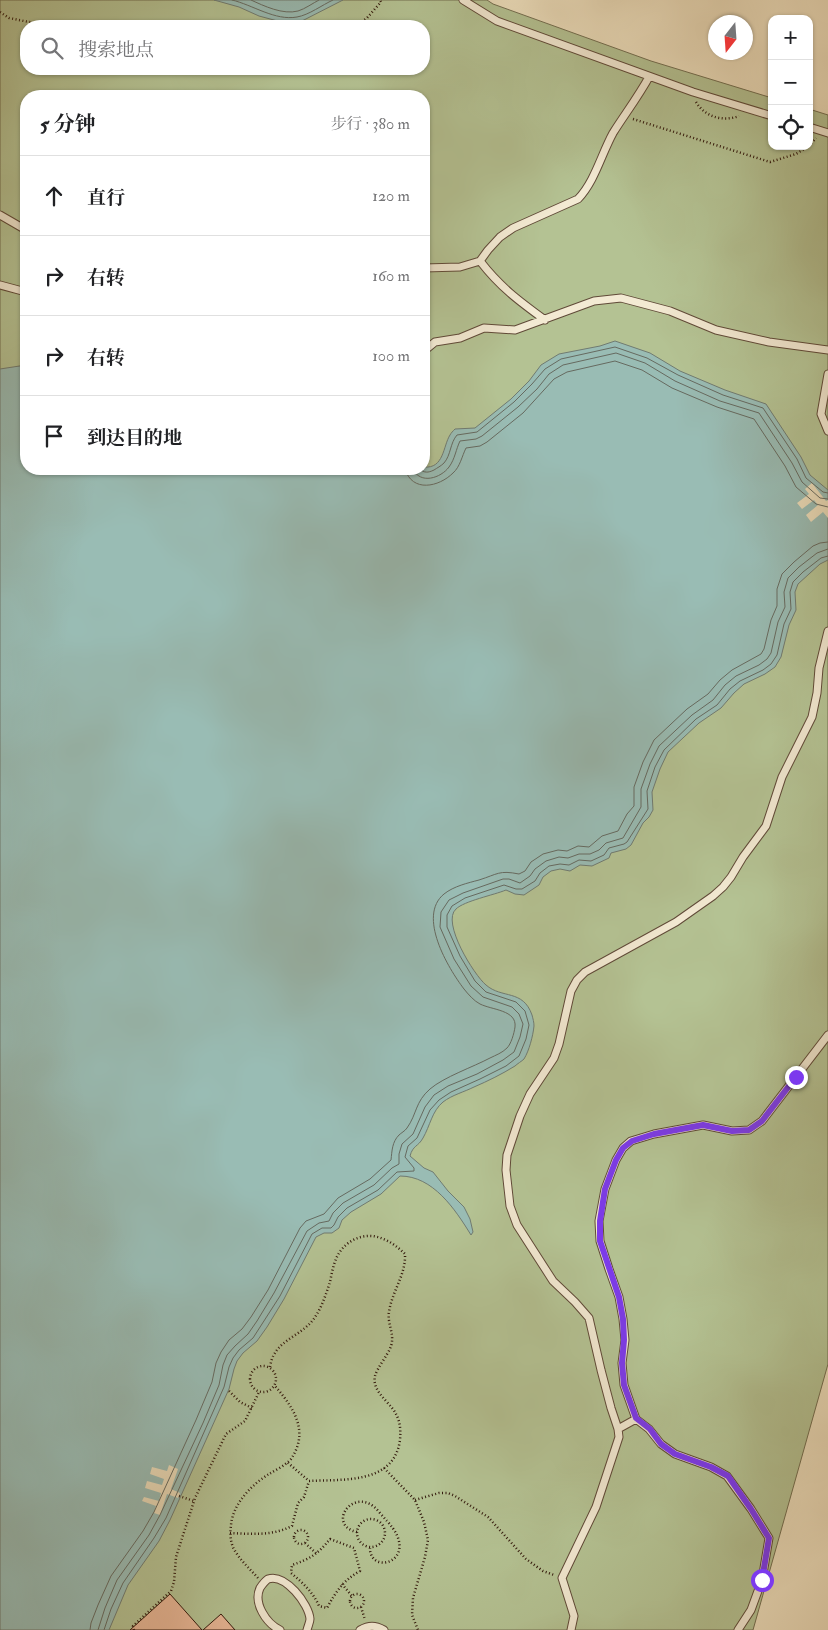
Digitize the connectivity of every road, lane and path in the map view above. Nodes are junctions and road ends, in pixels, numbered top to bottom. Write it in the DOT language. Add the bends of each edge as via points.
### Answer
graph roads {
  1 [pos="380,0"];
  2 [pos="463,0"];
  3 [pos="0,12"];
  4 [pos="20,20"];
  5 [pos="364,20"];
  6 [pos="649,77"];
  7 [pos="693,92"];
  8 [pos="747,108"];
  9 [pos="768,115"];
  10 [pos="625,116"];
  11 [pos="813,128"];
  12 [pos="828,133"];
  13 [pos="802,150"];
  14 [pos="0,215"];
  15 [pos="20,227"];
  16 [pos="480,261"];
  17 [pos="430,268"];
  18 [pos="0,285"];
  19 [pos="20,290"];
  20 [pos="545,320"];
  21 [pos="430,346"];
  22 [pos="828,350"];
  23 [pos="828,374"];
  24 [pos="828,431"];
  25 [pos="828,631"];
  26 [pos="828,1035"];
  27 [pos="270,1367"];
  28 [pos="275,1386"];
  29 [pos="229,1391"];
  30 [pos="259,1392"];
  31 [pos="252,1408"];
  32 [pos="636,1418"];
  33 [pos="618,1429"];
  34 [pos="287,1462"];
  35 [pos="384,1468"];
  36 [pos="309,1481"];
  37 [pos="179,1496"];
  38 [pos="415,1500"];
  39 [pos="194,1501"];
  40 [pos="292,1526"];
  41 [pos="296,1532"];
  42 [pos="356,1532"];
  43 [pos="230,1533"];
  44 [pos="305,1543"];
  45 [pos="360,1543"];
  46 [pos="354,1548"];
  47 [pos="370,1548"];
  48 [pos="317,1554"];
  49 [pos="562,1578"];
  50 [pos="262,1584"];
  51 [pos="342,1584"];
  52 [pos="352,1596"];
  53 [pos="134,1630"];
  54 [pos="280,1630"];
  55 [pos="307,1630"];
  56 [pos="360,1630"];
  57 [pos="384,1630"];
  58 [pos="418,1630"];
  59 [pos="571,1630"];
  60 [pos="738,1630"];
  1 -- 5 [label="path"];
  2 -- 6 [label="lane" via="497,21"];
  3 -- 4 [label="path"];
  6 -- 7 [label="lane"];
  6 -- 10 [label="lane"];
  7 -- 8 [label="lane"];
  7 -- 8 [label="path" via="699,107 716,118 742,115"];
  8 -- 9 [label="lane"];
  10 -- 13 [label="path" via="770,162"];
  10 -- 16 [label="lane" via="586,190 578,199 513,228"];
  11 -- 12 [label="lane"];
  14 -- 15 [label="lane"];
  16 -- 17 [label="lane" via="460,267"];
  16 -- 20 [label="lane" via="507,291"];
  18 -- 19 [label="lane"];
  20 -- 21 [label="lane" via="514,330 484,328"];
  20 -- 22 [label="lane" via="594,301 621,298 670,311 716,330"];
  23 -- 24 [label="lane" via="821,414"];
  25 -- 33 [label="lane" via="812,717 782,777 766,826 731,877 713,896 676,922 585,972 577,980 566,1006 560,1044 530,1094 507,1154 510,1206 517,1225 553,1281 589,1318"];
  26 -- 32 [label="lane" via="762,1121 749,1130 732,1131 703,1125 654,1134 632,1141 616,1160 605,1189 600,1241 619,1297 623,1319 624,1385"];
  27 -- 28 [label="path" via="277,1378"];
  27 -- 30 [label="path" via="256,1367 251,1374 252,1387"];
  27 -- 35 [label="path" via="279,1347 314,1319 338,1253 345,1245 355,1239 374,1236 398,1246 405,1254 405,1263 389,1314 393,1335 375,1375 378,1390 393,1408 401,1430 396,1455"];
  28 -- 30 [label="path" via="268,1392"];
  28 -- 34 [label="path" via="298,1422 297,1445"];
  29 -- 31 [label="path"];
  30 -- 31 [label="path"];
  31 -- 39 [label="path" via="245,1421 226,1434"];
  32 -- 33 [label="lane"];
  32 -- 60 [label="lane" via="675,1454 728,1476 769,1538 762,1580 751,1610"];
  33 -- 49 [label="lane" via="619,1437 596,1507"];
  34 -- 36 [label="path"];
  34 -- 43 [label="path" via="262,1478 237,1505"];
  35 -- 36 [label="path" via="368,1477"];
  35 -- 38 [label="path"];
  36 -- 40 [label="path" via="304,1497 298,1502"];
  37 -- 39 [label="path"];
  38 -- 49 [label="path" via="439,1493 455,1496 488,1517 526,1559"];
  38 -- 58 [label="path" via="428,1540 413,1598 412,1615"];
  39 -- 53 [label="path" via="176,1557 171,1591 133,1626"];
  40 -- 41 [label="path"];
  40 -- 43 [label="path" via="275,1532"];
  41 -- 44 [label="path" via="295,1541"];
  41 -- 44 [label="path" via="307,1533 309,1537"];
  42 -- 45 [label="path"];
  42 -- 47 [label="path" via="366,1520 376,1520 383,1526 384,1539"];
  42 -- 47 [label="path" via="343,1524 345,1510 356,1502 373,1506 395,1530 400,1543 397,1554 388,1562 374,1559"];
  43 -- 50 [label="path" via="234,1550"];
  44 -- 48 [label="path"];
  45 -- 46 [label="path"];
  45 -- 47 [label="path"];
  46 -- 48 [label="path" via="330,1539"];
  46 -- 51 [label="path" via="360,1571"];
  48 -- 51 [label="path" via="292,1565 291,1573 304,1583 319,1606 327,1608"];
  49 -- 59 [label="lane" via="574,1616"];
  50 -- 54 [label="lane" via="259,1604 268,1620"];
  50 -- 55 [label="lane" via="268,1579 276,1579 295,1591 308,1611"];
  51 -- 52 [label="path"];
  52 -- 52 [label="path" via="352,1606 359,1608 363,1605 363,1597"];
  56 -- 57 [label="lane" via="376,1625"];
}
